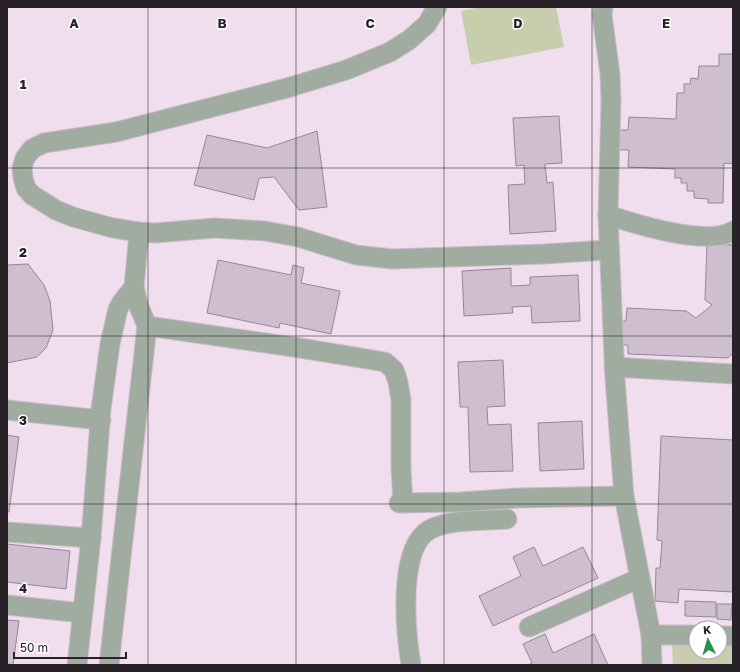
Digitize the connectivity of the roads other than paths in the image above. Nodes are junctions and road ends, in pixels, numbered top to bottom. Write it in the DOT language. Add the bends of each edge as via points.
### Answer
graph roads {
  1 [pos="437,7"];
  2 [pos="601,10"];
  3 [pos="608,216"];
  4 [pos="733,231"];
  5 [pos="139,232"];
  6 [pos="608,250"];
  7 [pos="134,286"];
  8 [pos="147,326"];
  9 [pos="614,367"];
  10 [pos="733,374"];
  11 [pos="7,410"];
  12 [pos="101,414"];
  13 [pos="624,496"];
  14 [pos="507,519"];
  15 [pos="7,532"];
  16 [pos="91,538"];
  17 [pos="640,578"];
  18 [pos="7,605"];
  19 [pos="82,613"];
  20 [pos="529,627"];
  21 [pos="651,635"];
  22 [pos="688,635"];
  23 [pos="76,665"];
  24 [pos="109,665"];
  25 [pos="410,665"];
  26 [pos="652,665"];
  1 -- 5 [label="street" via="427,24 409,40 390,52 346,70 287,88 116,132 44,144 32,149 22,168 22,178 32,195 73,217"];
  2 -- 3 [label="street" via="611,101"];
  3 -- 4 [label="street" via="685,235 714,236"];
  3 -- 6 [label="street"];
  5 -- 6 [label="street" via="215,228 265,231 298,237 356,255 392,259"];
  5 -- 7 [label="street"];
  6 -- 9 [label="street"];
  7 -- 8 [label="street"];
  7 -- 12 [label="street" via="118,309 110,344"];
  8 -- 13 [label="street" via="294,346 385,362 394,370 401,400 401,503"];
  8 -- 24 [label="street"];
  9 -- 10 [label="street"];
  9 -- 13 [label="street"];
  11 -- 12 [label="street"];
  12 -- 16 [label="street"];
  13 -- 17 [label="street"];
  14 -- 25 [label="street" via="447,523 428,530 417,541 410,562 405,610"];
  15 -- 16 [label="street"];
  16 -- 19 [label="street"];
  17 -- 20 [label="street"];
  17 -- 21 [label="street"];
  18 -- 19 [label="street"];
  19 -- 23 [label="street"];
  21 -- 22 [label="street"];
  21 -- 26 [label="street"];
}
